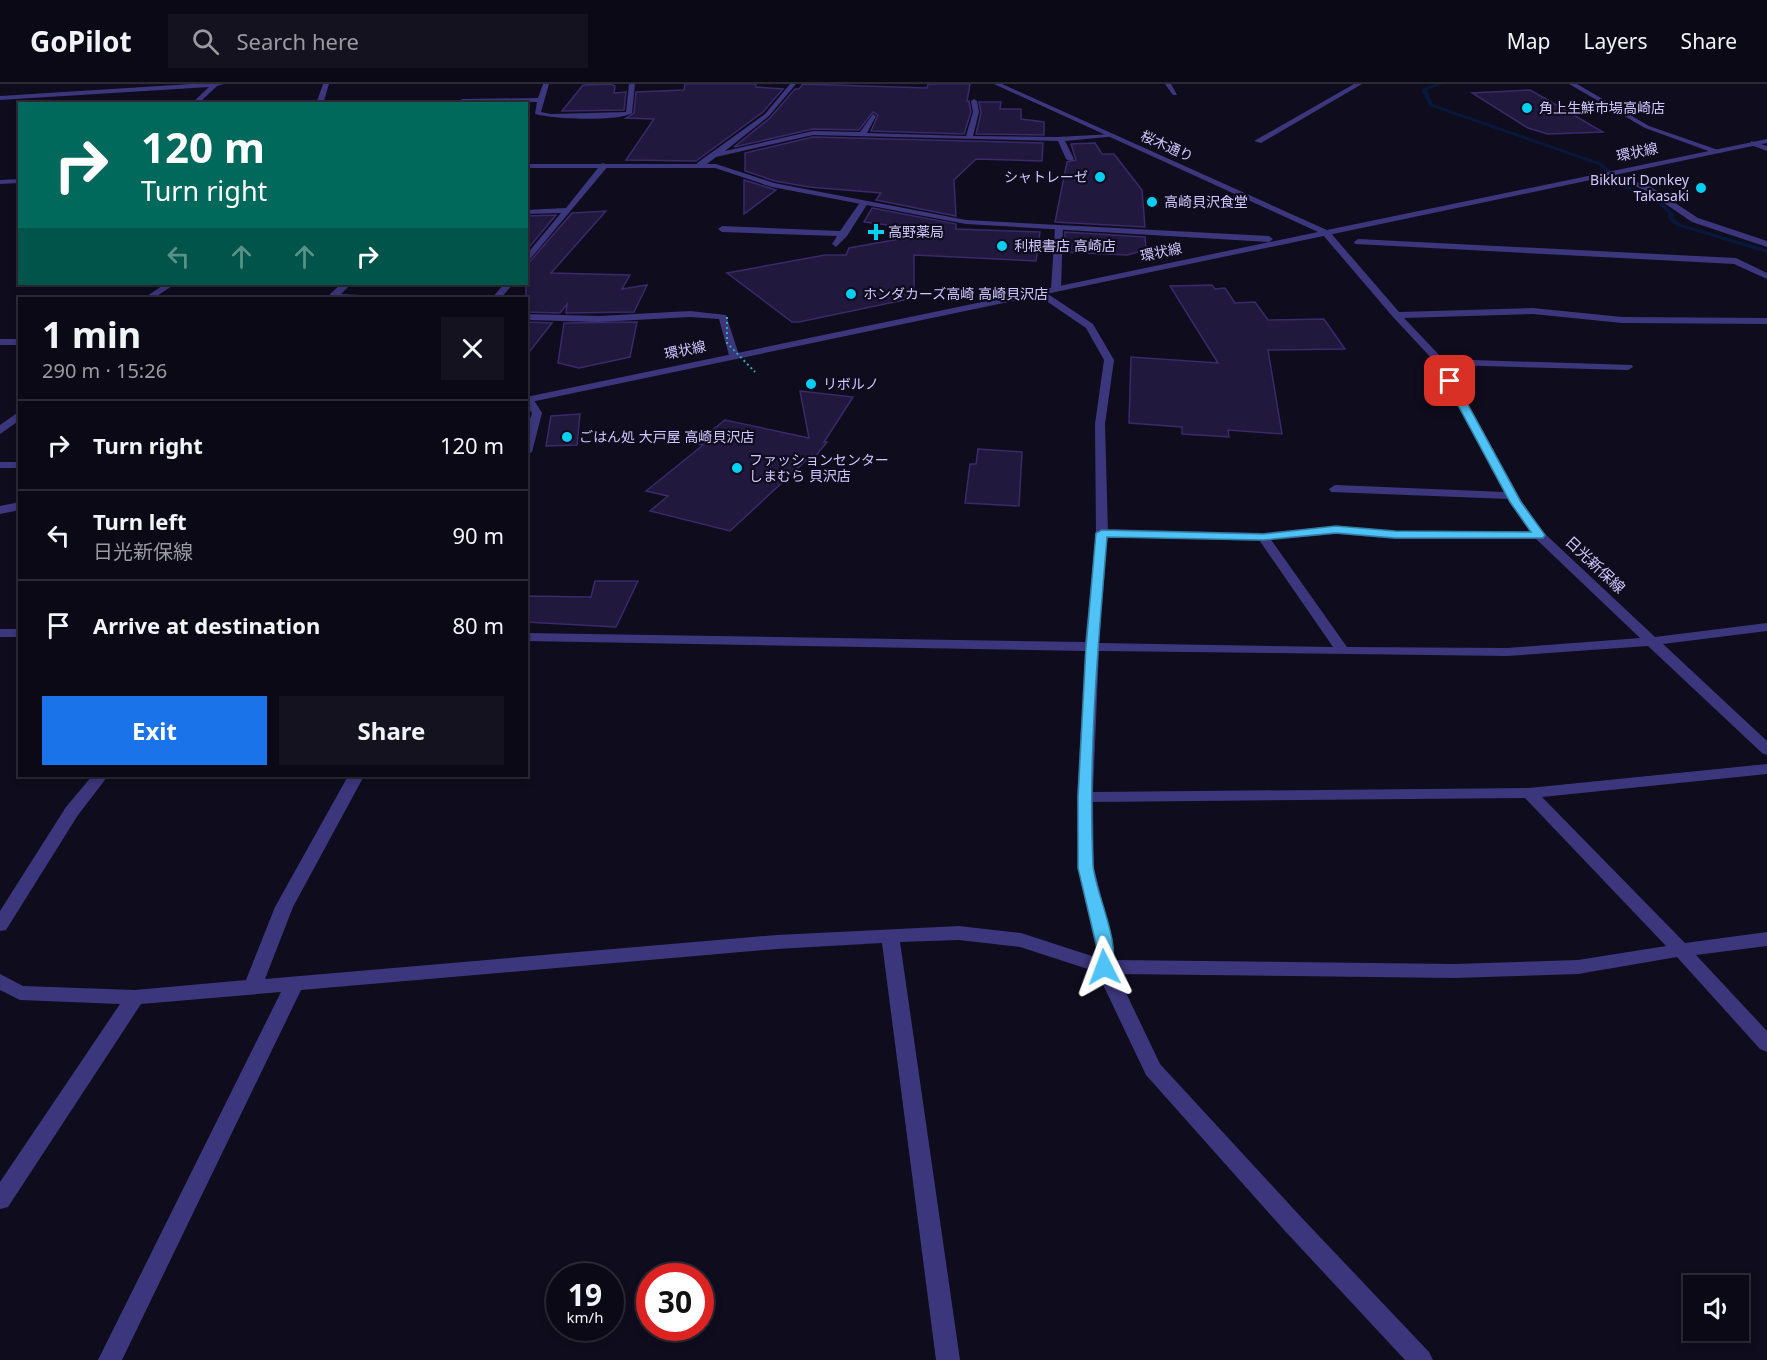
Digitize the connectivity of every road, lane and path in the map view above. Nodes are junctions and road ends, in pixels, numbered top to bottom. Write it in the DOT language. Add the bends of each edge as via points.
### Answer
graph roads {
  1 [pos="216,84"];
  2 [pos="221,84"];
  3 [pos="326,84"];
  4 [pos="547,84"];
  5 [pos="632,84"];
  6 [pos="794,84"];
  7 [pos="997,84"];
  8 [pos="1168,84"];
  9 [pos="1359,84"];
  10 [pos="1572,84"];
  11 [pos="1175,94"];
  12 [pos="0,98"];
  13 [pos="542,100"];
  14 [pos="462,101"];
  15 [pos="974,101"];
  16 [pos="196,102"];
  17 [pos="320,102"];
  18 [pos="873,116"];
  19 [pos="863,134"];
  20 [pos="1113,136"];
  21 [pos="969,138"];
  22 [pos="1060,139"];
  23 [pos="1258,141"];
  24 [pos="1767,141"];
  25 [pos="1754,143"];
  26 [pos="1767,149"];
  27 [pos="1717,151"];
  28 [pos="711,156"];
  29 [pos="1070,159"];
  30 [pos="605,165"];
  31 [pos="700,165"];
  32 [pos="528,166"];
  33 [pos="1609,174"];
  34 [pos="18,181"];
  35 [pos="0,182"];
  36 [pos="864,203"];
  37 [pos="569,210"];
  38 [pos="528,212"];
  39 [pos="1059,227"];
  40 [pos="722,229"];
  41 [pos="1326,233"];
  42 [pos="844,234"];
  43 [pos="1288,241"];
  44 [pos="1358,242"];
  45 [pos="836,244"];
  46 [pos="1767,244"];
  47 [pos="528,259"];
  48 [pos="1767,276"];
  49 [pos="168,285"];
  50 [pos="345,285"];
  51 [pos="507,285"];
  52 [pos="1056,289"];
  53 [pos="1040,292"];
  54 [pos="150,297"];
  55 [pos="346,297"];
  56 [pos="497,297"];
  57 [pos="1396,315"];
  58 [pos="528,317"];
  59 [pos="727,317"];
  60 [pos="1767,321"];
  61 [pos="0,342"];
  62 [pos="18,342"];
  63 [pos="734,355"];
  64 [pos="1440,362"];
  65 [pos="1628,367"];
  66 [pos="754,372"];
  67 [pos="528,400"];
  68 [pos="528,401"];
  69 [pos="18,416"];
  70 [pos="0,431"];
  71 [pos="528,445"];
  72 [pos="0,465"];
  73 [pos="18,465"];
  74 [pos="1335,489"];
  75 [pos="1512,495"];
  76 [pos="18,506"];
  77 [pos="0,510"];
  78 [pos="1102,533"];
  79 [pos="1539,535"];
  80 [pos="1263,537"];
  81 [pos="1767,627"];
  82 [pos="0,633"];
  83 [pos="18,633"];
  84 [pos="528,638"];
  85 [pos="1653,641"];
  86 [pos="1092,647"];
  87 [pos="1343,651"];
  88 [pos="1767,750"];
  89 [pos="1767,769"];
  90 [pos="99,777"];
  91 [pos="355,777"];
  92 [pos="1529,793"];
  93 [pos="1085,797"];
  94 [pos="0,925"];
  95 [pos="890,937"];
  96 [pos="1767,939"];
  97 [pos="1681,950"];
  98 [pos="1104,967"];
  99 [pos="0,981"];
  100 [pos="294,984"];
  101 [pos="252,988"];
  102 [pos="135,997"];
  103 [pos="1767,1044"];
  104 [pos="0,1200"];
  105 [pos="110,1360"];
  106 [pos="948,1360"];
  107 [pos="1421,1360"];
  1 -- 2 [label="street"];
  1 -- 12 [label="street"];
  1 -- 16 [label="street"];
  3 -- 17 [label="street"];
  4 -- 13 [label="street"];
  5 -- 13 [label="street" via="629,113 620,115 551,116 537,113"];
  6 -- 28 [label="street" via="767,115"];
  7 -- 20 [label="street, 桜木通り"];
  8 -- 11 [label="street"];
  9 -- 23 [label="street"];
  10 -- 27 [label="street" via="1647,127"];
  13 -- 14 [label="street"];
  15 -- 21 [label="street" via="976,112"];
  18 -- 19 [label="street"];
  19 -- 21 [label="street"];
  19 -- 28 [label="street" via="813,133"];
  20 -- 22 [label="street"];
  20 -- 41 [label="street, 桜木通り"];
  21 -- 22 [label="street"];
  22 -- 29 [label="street"];
  24 -- 25 [label="street, 環状線"];
  25 -- 26 [label="street"];
  25 -- 27 [label="street, 環状線"];
  27 -- 33 [label="street, 環状線"];
  28 -- 31 [label="street"];
  30 -- 31 [label="street"];
  30 -- 32 [label="street"];
  30 -- 37 [label="street"];
  31 -- 36 [label="street" via="726,168 771,185"];
  33 -- 41 [label="street, 環状線"];
  33 -- 46 [label="street" via="1652,190 1695,220"];
  34 -- 35 [label="street"];
  36 -- 39 [label="street" via="966,222"];
  36 -- 42 [label="street"];
  37 -- 38 [label="street"];
  37 -- 47 [label="street"];
  39 -- 43 [label="street"];
  39 -- 52 [label="street"];
  40 -- 42 [label="street"];
  41 -- 43 [label="street, 環状線"];
  41 -- 57 [label="street, 日光新保線"];
  42 -- 45 [label="street"];
  43 -- 52 [label="street, 環状線"];
  44 -- 48 [label="street" via="1736,261"];
  49 -- 54 [label="street"];
  50 -- 55 [label="street" via="333,296"];
  51 -- 56 [label="street"];
  52 -- 53 [label="street, 環状線"];
  53 -- 63 [label="street, 環状線"];
  53 -- 78 [label="street" via="1090,326 1109,360 1100,424"];
  57 -- 60 [label="street" via="1533,311 1622,320"];
  57 -- 64 [label="street, 日光新保線"];
  58 -- 63 [label="street" via="723,316"];
  59 -- 66 [label="path, bridge" via="727,343"];
  61 -- 62 [label="street"];
  63 -- 67 [label="street, 環状線"];
  64 -- 65 [label="street"];
  64 -- 75 [label="street, 日光新保線"];
  68 -- 71 [label="street" via="537,413"];
  69 -- 70 [label="street"];
  72 -- 73 [label="street"];
  74 -- 75 [label="street"];
  75 -- 79 [label="street, 日光新保線"];
  76 -- 77 [label="street"];
  78 -- 80 [label="street"];
  78 -- 86 [label="street"];
  79 -- 80 [label="street" via="1395,535 1336,530"];
  79 -- 85 [label="street, 日光新保線"];
  80 -- 87 [label="street"];
  81 -- 85 [label="street"];
  82 -- 83 [label="street"];
  84 -- 86 [label="street"];
  85 -- 87 [label="street" via="1507,652"];
  85 -- 88 [label="street, 日光新保線"];
  86 -- 87 [label="street"];
  86 -- 93 [label="street"];
  89 -- 92 [label="street"];
  90 -- 94 [label="street" via="59,831"];
  91 -- 101 [label="street" via="284,907"];
  92 -- 93 [label="street"];
  92 -- 97 [label="street"];
  93 -- 98 [label="street" via="1086,868 1105,948"];
  95 -- 98 [label="street" via="959,933 1021,940"];
  95 -- 100 [label="street" via="777,942"];
  95 -- 106 [label="street"];
  96 -- 97 [label="street"];
  97 -- 98 [label="street" via="1578,967 1454,971"];
  97 -- 103 [label="street"];
  98 -- 107 [label="street" via="1153,1069"];
  99 -- 102 [label="street" via="20,993"];
  100 -- 101 [label="street"];
  100 -- 105 [label="street"];
  101 -- 102 [label="street"];
  102 -- 104 [label="street"];
}
